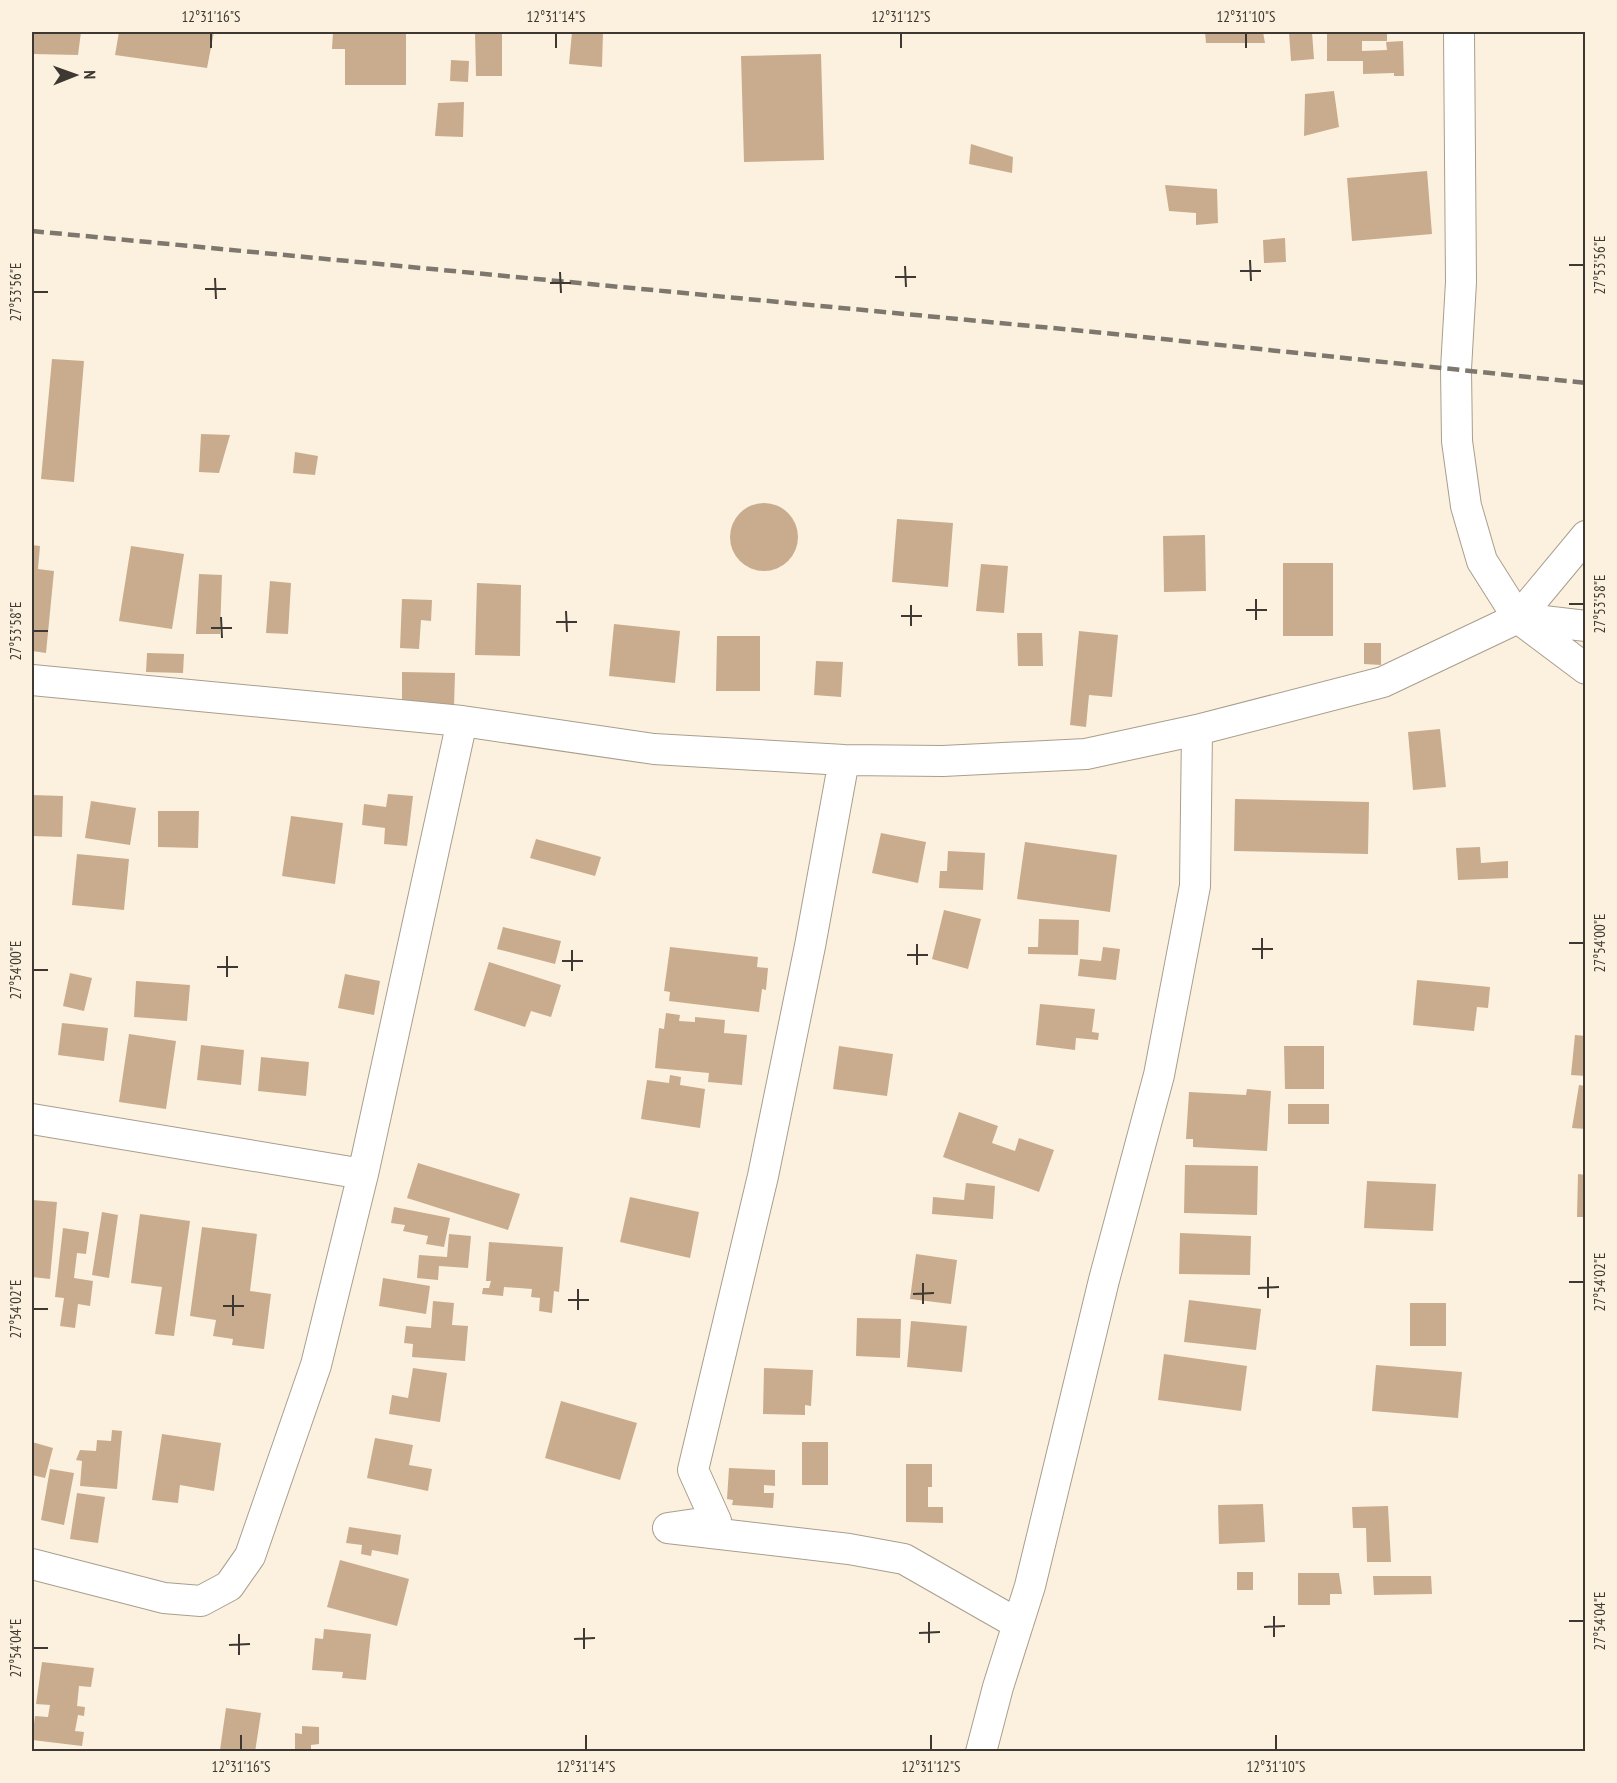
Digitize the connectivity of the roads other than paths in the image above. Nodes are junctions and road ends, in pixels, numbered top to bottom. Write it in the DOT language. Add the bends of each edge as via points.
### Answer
graph roads {
  1 [pos="1459,32"];
  2 [pos="1586,536"];
  3 [pos="1518,618"];
  4 [pos="1586,626"];
  5 [pos="1586,669"];
  6 [pos="32,680"];
  7 [pos="462,721"];
  8 [pos="1197,730"];
  9 [pos="844,759"];
  10 [pos="32,1119"];
  11 [pos="363,1174"];
  12 [pos="32,1564"];
  13 [pos="1018,1624"];
  14 [pos="981,1752"];
  1 -- 3 [label="street" via="1461,282 1457,441 1466,506 1482,561"];
  2 -- 3 [label="street"];
  3 -- 4 [label="street"];
  3 -- 5 [label="street"];
  3 -- 8 [label="street" via="1383,682"];
  6 -- 7 [label="street"];
  7 -- 9 [label="street" via="654,749"];
  7 -- 11 [label="street"];
  8 -- 9 [label="street" via="1086,754 943,761"];
  8 -- 13 [label="street" via="1195,886 1159,1075"];
  9 -- 13 [label="street" via="763,1176 693,1470 716,1521 668,1528 904,1559"];
  10 -- 11 [label="street"];
  11 -- 12 [label="street" via="316,1365 250,1556 229,1586 201,1601 164,1598"];
  13 -- 14 [label="street"];
}
